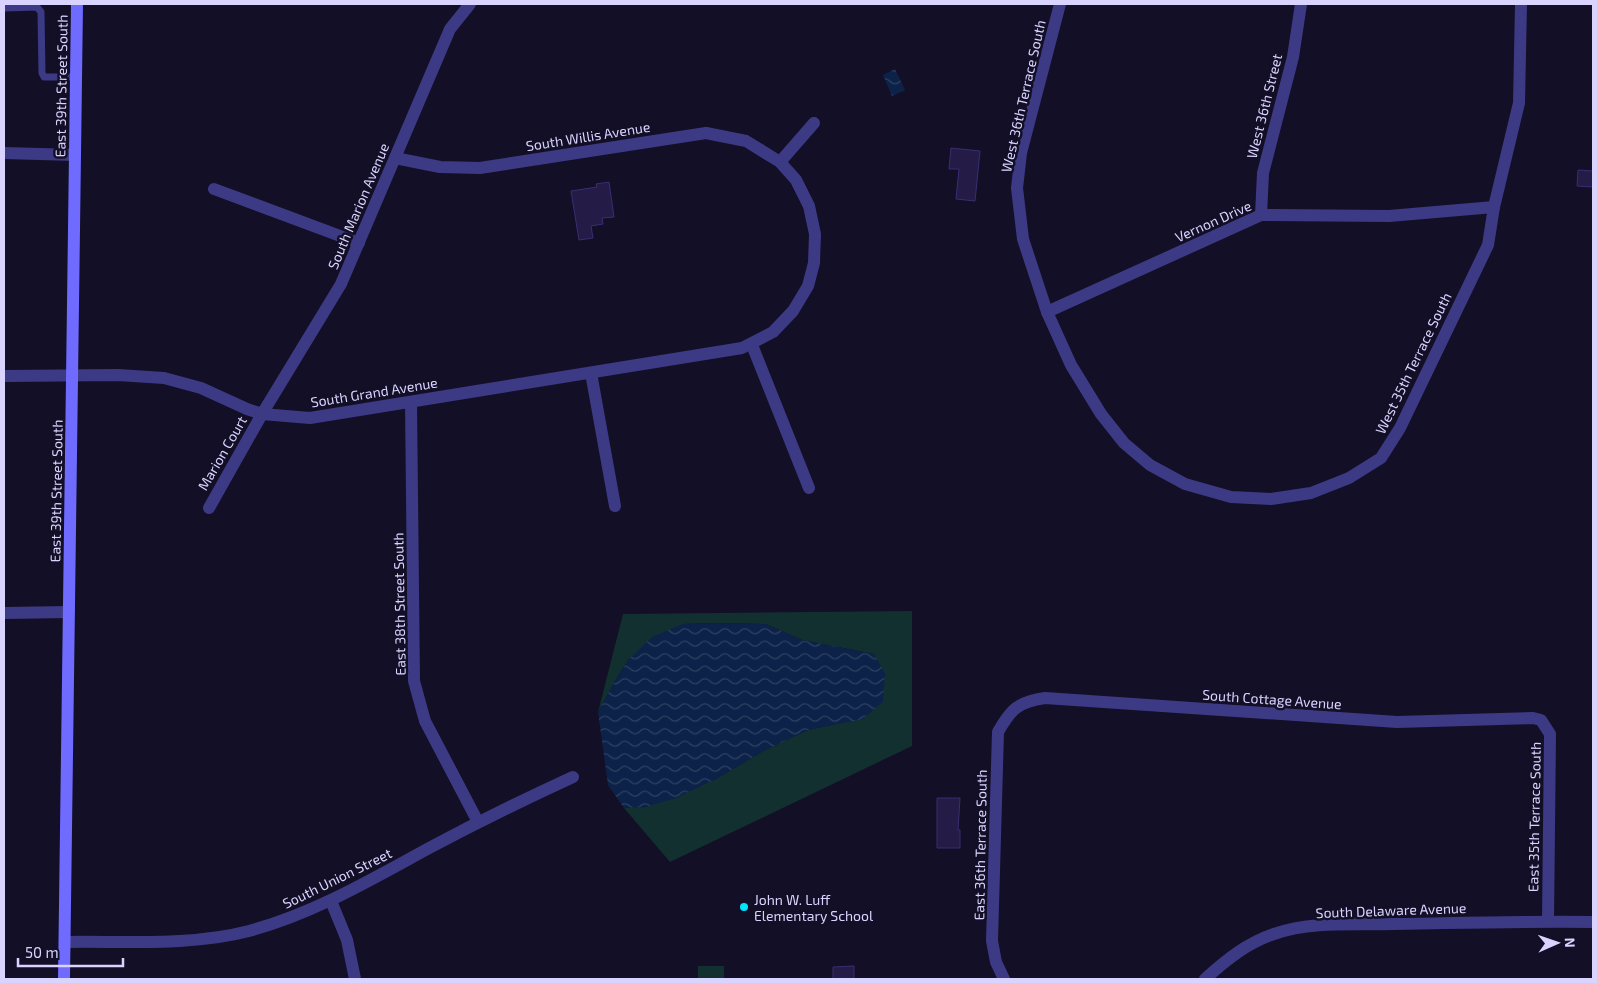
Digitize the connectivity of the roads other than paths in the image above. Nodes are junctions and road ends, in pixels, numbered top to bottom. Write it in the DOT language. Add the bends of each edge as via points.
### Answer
graph roads {
  1 [pos="78,4"];
  2 [pos="470,4"];
  3 [pos="1060,4"];
  4 [pos="1301,4"];
  5 [pos="1522,4"];
  6 [pos="4,8"];
  7 [pos="76,77"];
  8 [pos="814,123"];
  9 [pos="4,153"];
  10 [pos="75,156"];
  11 [pos="395,158"];
  12 [pos="780,162"];
  13 [pos="214,189"];
  14 [pos="1494,207"];
  15 [pos="1261,216"];
  16 [pos="359,243"];
  17 [pos="1047,312"];
  18 [pos="752,344"];
  19 [pos="591,373"];
  20 [pos="4,376"];
  21 [pos="72,376"];
  22 [pos="412,402"];
  23 [pos="262,414"];
  24 [pos="809,488"];
  25 [pos="615,506"];
  26 [pos="209,508"];
  27 [pos="4,612"];
  28 [pos="69,612"];
  29 [pos="1009,713"];
  30 [pos="1537,719"];
  31 [pos="573,777"];
  32 [pos="478,822"];
  33 [pos="331,901"];
  34 [pos="1548,921"];
  35 [pos="1593,922"];
  36 [pos="65,942"];
  37 [pos="64,979"];
  38 [pos="355,979"];
  39 [pos="1004,979"];
  40 [pos="1205,979"];
  1 -- 7 [label="main road, East 39th Street South"];
  2 -- 11 [label="street, South Marion Avenue" via="450,29"];
  3 -- 17 [label="street, West 36th Terrace South" via="1022,153 1017,188 1023,239"];
  4 -- 15 [label="street, West 36th Street" via="1293,57 1263,173"];
  5 -- 14 [label="street, West 35th Terrace South" via="1519,103"];
  6 -- 7 [label="lane" via="37,7 41,12 44,77"];
  7 -- 10 [label="main road, East 39th Street South"];
  8 -- 12 [label="street"];
  9 -- 10 [label="street"];
  10 -- 21 [label="main road, East 39th Street South"];
  11 -- 12 [label="street, South Willis Avenue" via="440,167 480,168 706,133 746,141"];
  11 -- 16 [label="street, South Marion Avenue"];
  12 -- 18 [label="street, South Willis Avenue" via="796,180 809,206 815,234 814,263 808,286 793,311 773,332"];
  13 -- 16 [label="street"];
  14 -- 15 [label="street, Vernon Drive" via="1389,216"];
  14 -- 17 [label="street, West 35th Terrace South" via="1488,245 1400,428 1381,458 1349,478 1311,493 1271,499 1231,497 1185,484 1150,465 1124,443 1101,414 1071,365"];
  15 -- 17 [label="street, Vernon Drive"];
  16 -- 23 [label="street, South Marion Avenue" via="341,284"];
  18 -- 19 [label="street, South Grand Avenue"];
  18 -- 24 [label="street"];
  19 -- 22 [label="street, South Grand Avenue"];
  19 -- 25 [label="street"];
  20 -- 21 [label="street, South Grand Avenue"];
  21 -- 23 [label="street, South Grand Avenue" via="164,378 201,388"];
  21 -- 28 [label="main road, East 39th Street South"];
  22 -- 23 [label="street, South Grand Avenue" via="310,418"];
  22 -- 32 [label="street, East 38th Street South" via="414,681 425,720"];
  23 -- 26 [label="street, Marion Court"];
  27 -- 28 [label="street"];
  28 -- 36 [label="main road, East 39th Street South"];
  29 -- 30 [label="street, South Cottage Avenue" via="1028,700 1045,698 1397,722"];
  29 -- 39 [label="street, East 36th Terrace South" via="998,732 992,941 996,962"];
  30 -- 34 [label="street, East 35th Terrace South" via="1550,734"];
  31 -- 32 [label="street, South Union Street"];
  32 -- 33 [label="street, South Union Street"];
  33 -- 36 [label="street, South Union Street" via="284,920 211,938"];
  33 -- 38 [label="street" via="347,940"];
  34 -- 35 [label="street, South Delaware Avenue"];
  34 -- 40 [label="street, South Delaware Avenue" via="1315,926 1276,933 1254,942 1227,959"];
  36 -- 37 [label="main road, East 39th Street South"];
}
